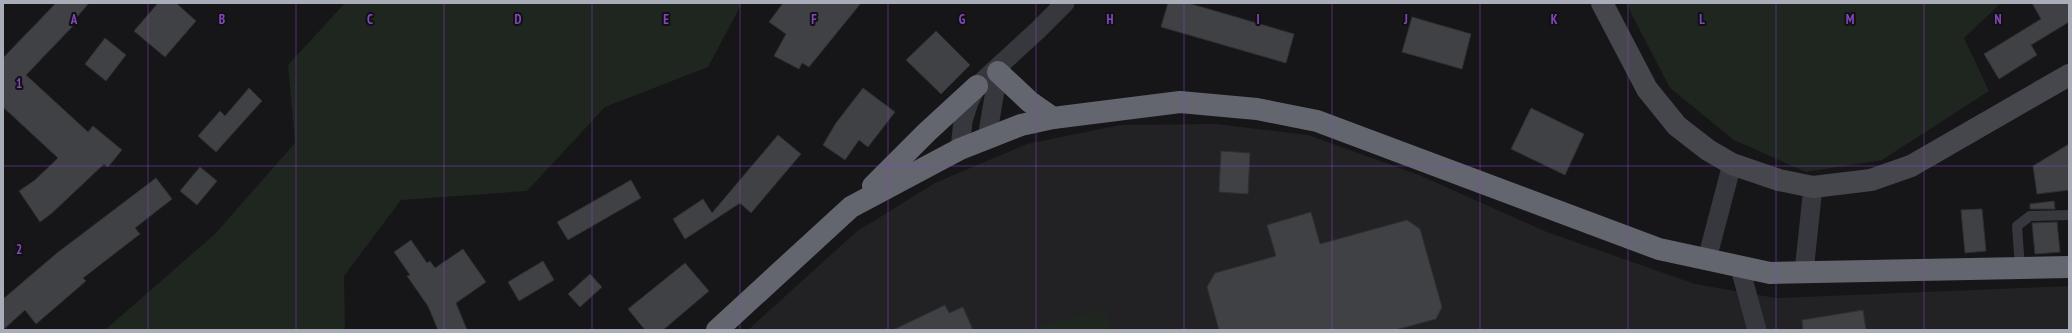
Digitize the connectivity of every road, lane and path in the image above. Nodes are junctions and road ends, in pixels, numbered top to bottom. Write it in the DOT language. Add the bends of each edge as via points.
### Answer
graph roads {
  1 [pos="1064,3"];
  2 [pos="1602,3"];
  3 [pos="998,69"];
  4 [pos="2069,75"];
  5 [pos="978,86"];
  6 [pos="1053,118"];
  7 [pos="987,138"];
  8 [pos="960,149"];
  9 [pos="1732,164"];
  10 [pos="1813,187"];
  11 [pos="851,207"];
  12 [pos="2069,214"];
  13 [pos="1707,259"];
  14 [pos="2069,267"];
  15 [pos="1740,268"];
  16 [pos="2020,268"];
  17 [pos="1804,272"];
  18 [pos="717,330"];
  19 [pos="1757,330"];
  1 -- 3 [label="street"];
  2 -- 9 [label="street" via="1647,89 1672,120 1708,150"];
  3 -- 5 [label="street"];
  3 -- 6 [label="highway" via="1030,102"];
  3 -- 7 [label="street"];
  4 -- 10 [label="street" via="1911,166 1871,180"];
  5 -- 8 [label="street" via="963,121"];
  5 -- 11 [label="highway"];
  6 -- 7 [label="highway" via="1021,125"];
  6 -- 13 [label="highway" via="1180,102 1257,108 1317,121 1659,249"];
  7 -- 8 [label="highway"];
  8 -- 11 [label="highway"];
  9 -- 10 [label="street" via="1779,180"];
  9 -- 13 [label="street"];
  10 -- 17 [label="street"];
  11 -- 18 [label="highway"];
  12 -- 16 [label="lane" via="2030,216 2017,226"];
  13 -- 15 [label="highway"];
  14 -- 16 [label="highway"];
  15 -- 17 [label="highway" via="1770,273"];
  15 -- 19 [label="street"];
  16 -- 17 [label="highway"];
}
